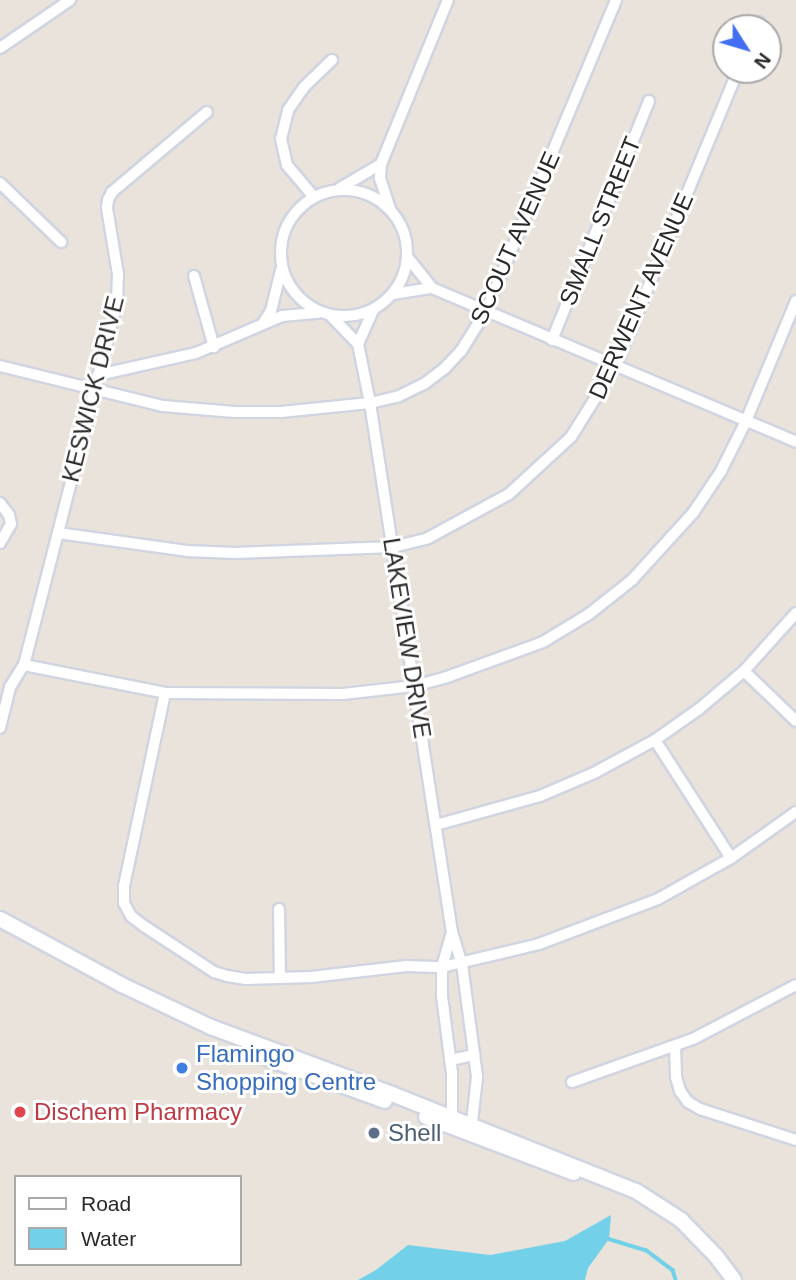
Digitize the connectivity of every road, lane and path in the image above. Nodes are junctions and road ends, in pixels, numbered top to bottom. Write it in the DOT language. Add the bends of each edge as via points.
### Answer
graph roads {
  1 [pos="71,0"];
  2 [pos="448,0"];
  3 [pos="616,0"];
  4 [pos="0,48"];
  5 [pos="332,60"];
  6 [pos="732,84"];
  7 [pos="649,101"];
  8 [pos="207,112"];
  9 [pos="381,164"];
  10 [pos="0,183"];
  11 [pos="333,190"];
  12 [pos="314,197"];
  13 [pos="390,209"];
  14 [pos="61,243"];
  15 [pos="408,258"];
  16 [pos="282,266"];
  17 [pos="194,276"];
  18 [pos="432,288"];
  19 [pos="393,293"];
  20 [pos="796,301"];
  21 [pos="373,310"];
  22 [pos="486,311"];
  23 [pos="326,314"];
  24 [pos="264,322"];
  25 [pos="552,340"];
  26 [pos="358,344"];
  27 [pos="214,347"];
  28 [pos="616,365"];
  29 [pos="0,366"];
  30 [pos="98,374"];
  31 [pos="95,388"];
  32 [pos="370,403"];
  33 [pos="746,421"];
  34 [pos="796,442"];
  35 [pos="0,503"];
  36 [pos="58,533"];
  37 [pos="0,543"];
  38 [pos="393,547"];
  39 [pos="796,613"];
  40 [pos="24,665"];
  41 [pos="744,671"];
  42 [pos="414,686"];
  43 [pos="165,693"];
  44 [pos="796,721"];
  45 [pos="0,728"];
  46 [pos="655,740"];
  47 [pos="794,817"];
  48 [pos="436,825"];
  49 [pos="731,858"];
  50 [pos="279,909"];
  51 [pos="0,919"];
  52 [pos="0,928"];
  53 [pos="452,932"];
  54 [pos="462,964"];
  55 [pos="443,967"];
  56 [pos="280,977"];
  57 [pos="796,985"];
  58 [pos="675,1046"];
  59 [pos="474,1055"];
  60 [pos="450,1060"];
  61 [pos="572,1082"];
  62 [pos="452,1123"];
  63 [pos="471,1130"];
  64 [pos="796,1140"];
  65 [pos="734,1280"];
  1 -- 4 [label="street"];
  2 -- 9 [label="street"];
  3 -- 22 [label="street, SCOUT AVENUE"];
  5 -- 12 [label="street" via="288,110 281,139 287,164"];
  6 -- 28 [label="street, DERWENT AVENUE"];
  7 -- 25 [label="street, SMALL STREET"];
  8 -- 30 [label="street, KESWICK DRIVE" via="108,200 119,287"];
  9 -- 11 [label="street"];
  9 -- 13 [label="street" via="380,178"];
  10 -- 14 [label="street"];
  11 -- 12 [label="street"];
  11 -- 13 [label="street" via="373,196"];
  12 -- 16 [label="street" via="286,226"];
  13 -- 15 [label="street" via="401,223"];
  15 -- 18 [label="street"];
  15 -- 19 [label="street"];
  16 -- 23 [label="street" via="295,294"];
  16 -- 24 [label="street"];
  17 -- 27 [label="street"];
  18 -- 19 [label="street"];
  18 -- 22 [label="street"];
  19 -- 21 [label="street"];
  20 -- 33 [label="street"];
  21 -- 23 [label="street" via="352,317"];
  21 -- 26 [label="street"];
  22 -- 25 [label="street"];
  22 -- 32 [label="street, SCOUT AVENUE" via="446,368 397,397"];
  23 -- 24 [label="street" via="295,313"];
  23 -- 26 [label="street"];
  24 -- 27 [label="street"];
  25 -- 28 [label="street"];
  26 -- 32 [label="street, LAKEVIEW DRIVE"];
  27 -- 30 [label="street"];
  28 -- 33 [label="street"];
  28 -- 38 [label="street, DERWENT AVENUE" via="571,437 518,486 429,538"];
  29 -- 31 [label="street, SCOUT AVENUE"];
  30 -- 31 [label="street, KESWICK DRIVE"];
  31 -- 32 [label="street, SCOUT AVENUE" via="195,411 281,412"];
  31 -- 36 [label="street, KESWICK DRIVE"];
  32 -- 38 [label="street, LAKEVIEW DRIVE"];
  33 -- 34 [label="street"];
  33 -- 42 [label="street" via="693,513 632,580 543,642 493,663"];
  35 -- 37 [label="street" via="10,524"];
  36 -- 38 [label="street, DERWENT AVENUE" via="187,551"];
  36 -- 40 [label="street, KESWICK DRIVE"];
  38 -- 42 [label="street, LAKEVIEW DRIVE"];
  39 -- 41 [label="street"];
  40 -- 43 [label="street"];
  40 -- 45 [label="street, KESWICK DRIVE" via="10,687"];
  41 -- 44 [label="street"];
  41 -- 46 [label="street"];
  42 -- 43 [label="street" via="343,694"];
  42 -- 48 [label="street, LAKEVIEW DRIVE"];
  43 -- 56 [label="street" via="124,903 131,916 214,972 246,979"];
  46 -- 48 [label="street" via="540,796"];
  46 -- 49 [label="street"];
  47 -- 49 [label="street"];
  48 -- 53 [label="street, LAKEVIEW DRIVE"];
  49 -- 54 [label="street" via="647,904 539,944"];
  50 -- 56 [label="street"];
  51 -- 62 [label="street" via="211,1027"];
  52 -- 62 [label="street" via="182,1023"];
  53 -- 54 [label="street, LAKEVIEW DRIVE"];
  53 -- 55 [label="street, LAKEVIEW DRIVE"];
  54 -- 55 [label="street"];
  54 -- 59 [label="street, LAKEVIEW DRIVE"];
  55 -- 56 [label="street"];
  55 -- 60 [label="street, LAKEVIEW DRIVE"];
  57 -- 58 [label="street"];
  58 -- 61 [label="street"];
  58 -- 64 [label="street" via="676,1077 688,1102"];
  59 -- 60 [label="street"];
  59 -- 63 [label="street, LAKEVIEW DRIVE" via="477,1077"];
  60 -- 62 [label="street, LAKEVIEW DRIVE"];
  62 -- 63 [label="street"];
  63 -- 65 [label="street" via="554,1167 614,1181 653,1200 681,1220"];
}
